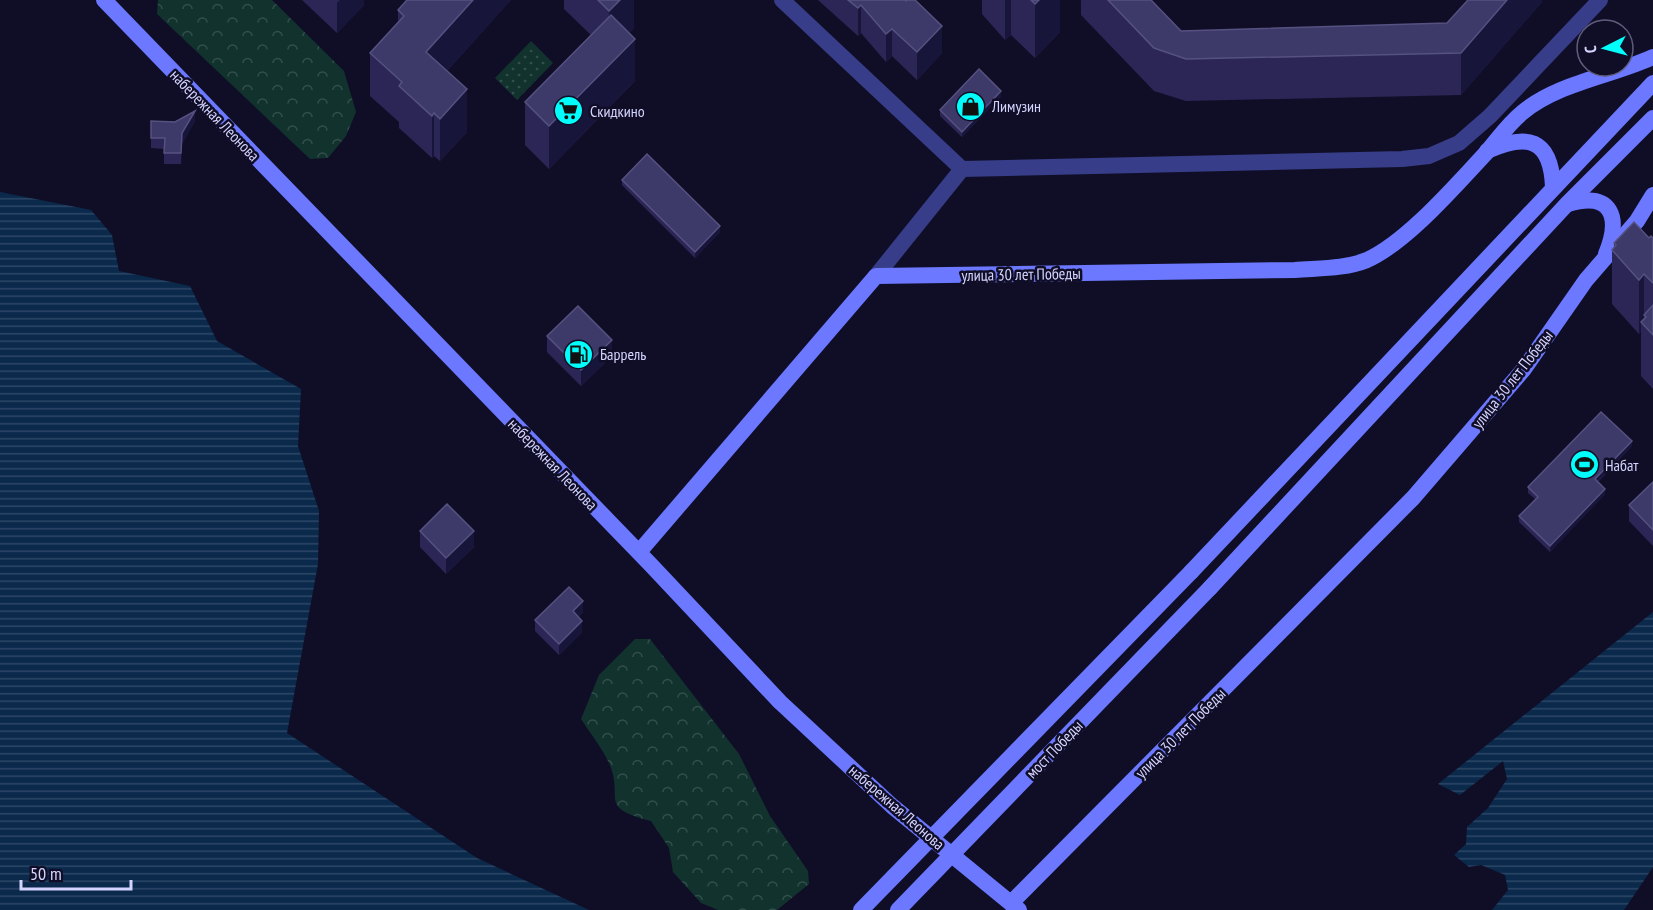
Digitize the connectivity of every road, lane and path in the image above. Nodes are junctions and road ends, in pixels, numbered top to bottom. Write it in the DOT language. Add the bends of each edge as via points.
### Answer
graph roads {
  1 [pos="104,0"];
  2 [pos="782,0"];
  3 [pos="1600,0"];
  4 [pos="1653,57"];
  5 [pos="1653,83"];
  6 [pos="1653,118"];
  7 [pos="1487,152"];
  8 [pos="962,169"];
  9 [pos="1553,187"];
  10 [pos="1653,195"];
  11 [pos="1567,204"];
  12 [pos="1603,261"];
  13 [pos="876,276"];
  14 [pos="639,552"];
  15 [pos="1015,907"];
  16 [pos="861,910"];
  17 [pos="898,910"];
  1 -- 14 [label="main road, набережная Леонова"];
  2 -- 8 [label="street"];
  3 -- 8 [label="street" via="1490,116 1459,143 1429,156"];
  4 -- 7 [label="main road, улица 30 лет Победы" via="1624,71 1548,96 1524,111"];
  5 -- 9 [label="main road"];
  6 -- 11 [label="main road"];
  7 -- 9 [label="main road" via="1517,141 1529,141 1540,147 1550,163"];
  7 -- 13 [label="main road, улица 30 лет Победы" via="1390,246 1367,260 1343,266"];
  8 -- 13 [label="street"];
  9 -- 16 [label="main road, bridge" via="1191,572"];
  10 -- 12 [label="main road, улица 30 лет Победы"];
  11 -- 12 [label="main road" via="1596,200 1611,214 1612,237"];
  11 -- 17 [label="main road, мост Победы, bridge" via="1210,588"];
  12 -- 15 [label="main road, улица 30 лет Победы" via="1524,369 1413,498"];
  13 -- 14 [label="main road"];
  14 -- 15 [label="main road, набережная Леонова" via="780,702 892,806"];
}
